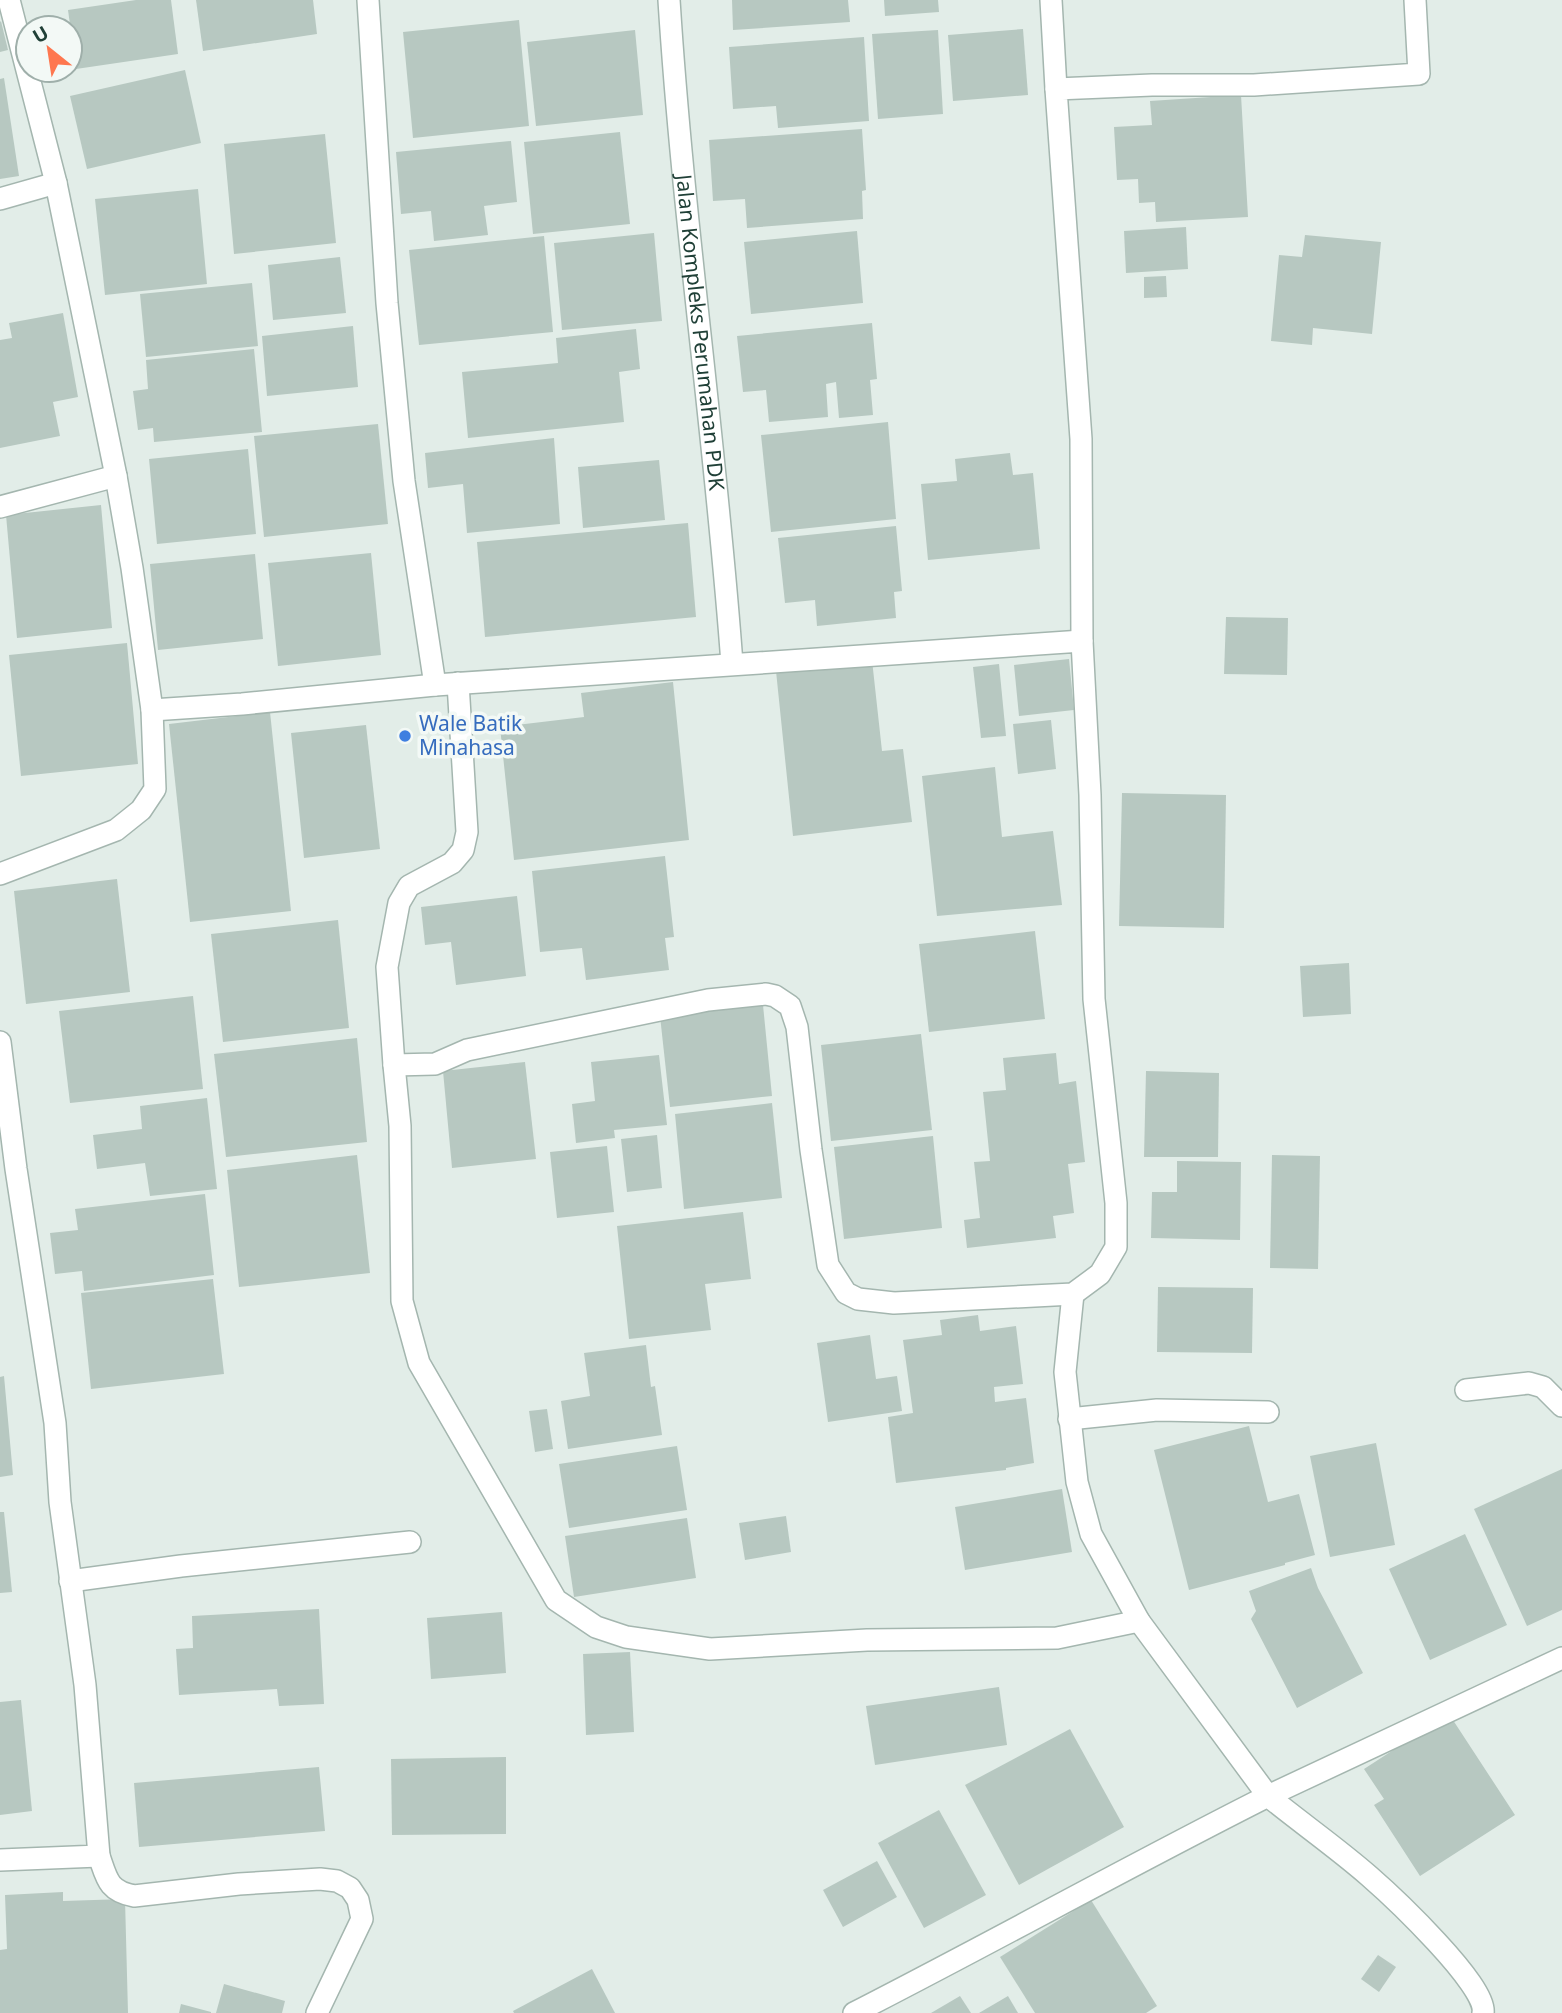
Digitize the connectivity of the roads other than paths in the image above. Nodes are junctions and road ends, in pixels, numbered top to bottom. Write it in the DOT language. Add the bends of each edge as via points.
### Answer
graph roads {
  1 [pos="9,0"];
  2 [pos="368,0"];
  3 [pos="669,0"];
  4 [pos="1051,0"];
  5 [pos="1415,0"];
  6 [pos="1056,89"];
  7 [pos="55,183"];
  8 [pos="0,199"];
  9 [pos="116,476"];
  10 [pos="0,507"];
  11 [pos="1082,641"];
  12 [pos="732,664"];
  13 [pos="458,683"];
  14 [pos="435,685"];
  15 [pos="152,710"];
  16 [pos="0,874"];
  17 [pos="0,1042"];
  18 [pos="394,1065"];
  19 [pos="8,1172"];
  20 [pos="1073,1294"];
  21 [pos="1466,1390"];
  22 [pos="1562,1406"];
  23 [pos="1268,1412"];
  24 [pos="1069,1419"];
  25 [pos="410,1542"];
  26 [pos="70,1581"];
  27 [pos="1139,1621"];
  28 [pos="1562,1658"];
  29 [pos="1268,1796"];
  30 [pos="99,1856"];
  31 [pos="0,1860"];
  32 [pos="317,2013"];
  33 [pos="855,2013"];
  34 [pos="1483,2013"];
  1 -- 7 [label="street"];
  2 -- 14 [label="street" via="387,303 404,481"];
  3 -- 12 [label="street, Jalan Kompleks Perumahan PDK"];
  4 -- 6 [label="street"];
  5 -- 6 [label="street" via="1419,75 1254,85"];
  6 -- 11 [label="street" via="1081,439"];
  7 -- 8 [label="street"];
  7 -- 9 [label="street"];
  9 -- 10 [label="street"];
  9 -- 15 [label="street"];
  11 -- 12 [label="street"];
  11 -- 20 [label="street" via="1094,999 1116,1203 1116,1247 1100,1274"];
  12 -- 13 [label="street"];
  13 -- 14 [label="street"];
  13 -- 18 [label="street" via="467,832 463,850 452,863 409,886 399,904 387,967"];
  14 -- 15 [label="street"];
  15 -- 16 [label="street" via="155,789 141,810 116,830"];
  17 -- 19 [label="street"];
  18 -- 20 [label="street" via="435,1063 467,1050 708,1000 775,996 790,1006 797,1027 828,1265 846,1293 894,1303"];
  18 -- 27 [label="street" via="400,1126 402,1301 419,1363 555,1600 596,1627 616,1634 710,1650 867,1640 1057,1638"];
  19 -- 26 [label="street" via="55,1423"];
  20 -- 24 [label="street" via="1065,1373"];
  21 -- 22 [label="street" via="1529,1383 1544,1387"];
  23 -- 24 [label="street" via="1157,1410"];
  24 -- 27 [label="street" via="1077,1482 1091,1534"];
  25 -- 26 [label="street"];
  26 -- 30 [label="street" via="85,1685"];
  27 -- 29 [label="street"];
  28 -- 29 [label="street"];
  29 -- 33 [label="street"];
  29 -- 34 [label="street" via="1369,1876 1431,1936 1474,1984"];
  30 -- 31 [label="street"];
  30 -- 32 [label="street" via="107,1881 118,1893 134,1896 320,1879 350,1888 362,1919"];
}
